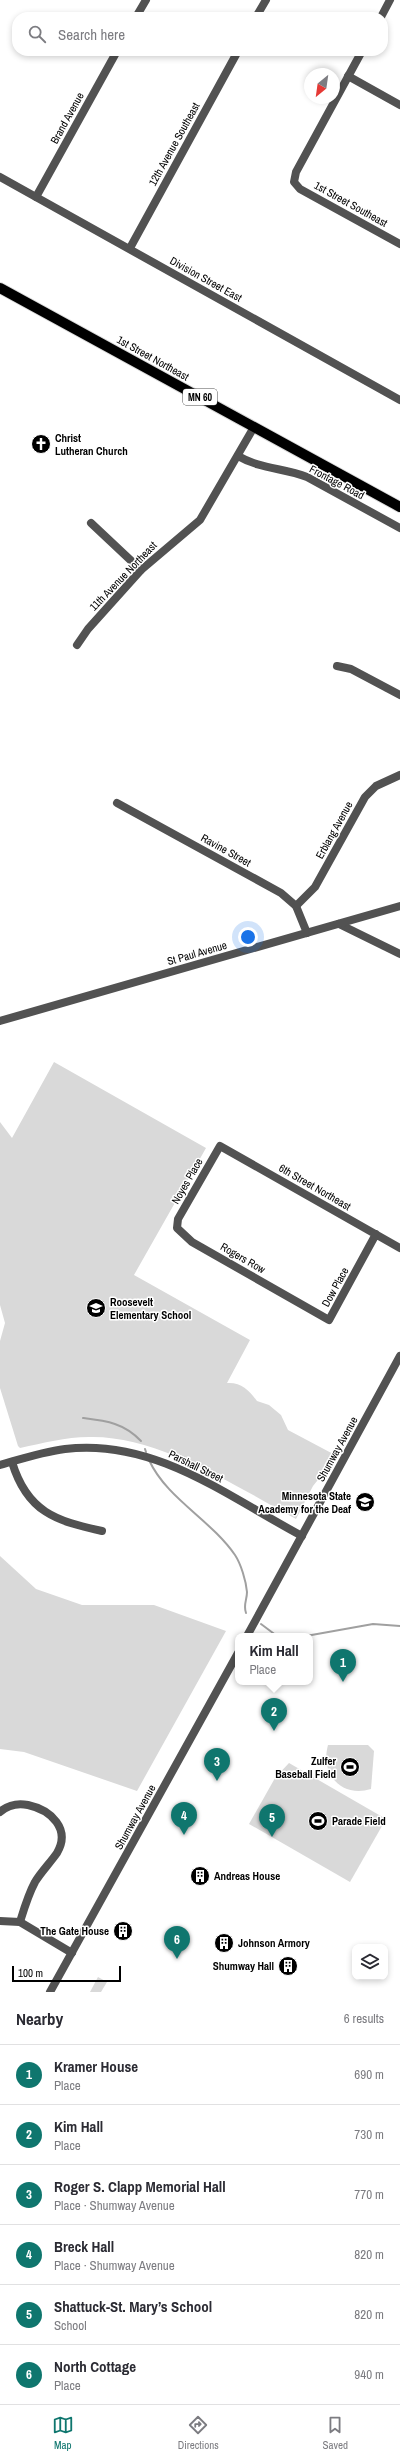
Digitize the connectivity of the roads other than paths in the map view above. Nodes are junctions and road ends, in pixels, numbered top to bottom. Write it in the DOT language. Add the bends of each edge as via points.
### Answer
graph roads {
  1 [pos="146,0"];
  2 [pos="266,0"];
  3 [pos="390,0"];
  4 [pos="139,12"];
  5 [pos="259,12"];
  6 [pos="384,12"];
  7 [pos="114,56"];
  8 [pos="235,56"];
  9 [pos="359,56"];
  10 [pos="348,76"];
  11 [pos="400,105"];
  12 [pos="0,177"];
  13 [pos="36,197"];
  14 [pos="400,244"];
  15 [pos="130,248"];
  16 [pos="0,288"];
  17 [pos="400,400"];
  18 [pos="254,427"];
  19 [pos="238,456"];
  20 [pos="400,506"];
  21 [pos="91,523"];
  22 [pos="400,528"];
  23 [pos="141,570"];
  24 [pos="77,645"];
  25 [pos="337,666"];
  26 [pos="400,695"];
  27 [pos="400,775"];
  28 [pos="117,803"];
  29 [pos="296,906"];
  30 [pos="400,906"];
  31 [pos="339,924"];
  32 [pos="307,933"];
  33 [pos="400,954"];
  34 [pos="0,1021"];
  35 [pos="220,1146"];
  36 [pos="177,1228"];
  37 [pos="376,1234"];
  38 [pos="400,1248"];
  39 [pos="300,1303"];
  40 [pos="400,1356"];
  41 [pos="12,1462"];
  42 [pos="0,1466"];
  43 [pos="102,1531"];
  44 [pos="302,1536"];
  45 [pos="249,1633"];
  46 [pos="235,1657"];
  47 [pos="0,1812"];
  48 [pos="0,1921"];
  49 [pos="20,1922"];
  50 [pos="72,1953"];
  51 [pos="50,1992"];
  1 -- 4 [label="street"];
  2 -- 5 [label="street"];
  3 -- 6 [label="street"];
  7 -- 13 [label="street, Brand Avenue"];
  8 -- 15 [label="street, 12th Avenue Southeast"];
  9 -- 10 [label="street"];
  10 -- 11 [label="street"];
  10 -- 14 [label="street, 1st Street Southeast" via="296,172 294,182 300,189"];
  12 -- 13 [label="street, Division Street East"];
  13 -- 15 [label="street, Division Street East"];
  15 -- 17 [label="street, Division Street East"];
  16 -- 18 [label="main road, 1st Street Northeast / MN 60"];
  18 -- 19 [label="street, 11th Avenue Northeast"];
  18 -- 20 [label="main road, 1st Street Northeast / MN 60"];
  19 -- 22 [label="street, Frontage Road" via="263,467 307,477"];
  19 -- 23 [label="street, 11th Avenue Northeast" via="200,520"];
  21 -- 23 [label="street"];
  23 -- 24 [label="street, 11th Avenue Northeast" via="88,629"];
  25 -- 26 [label="street" via="351,669"];
  27 -- 29 [label="street, Erblang Avenue" via="376,786 365,797 315,887"];
  28 -- 29 [label="street, Ravine Street" via="281,893"];
  29 -- 32 [label="street, Ravine Street"];
  30 -- 31 [label="street, St Paul Avenue"];
  31 -- 32 [label="street, St Paul Avenue"];
  31 -- 33 [label="street"];
  32 -- 34 [label="street, St Paul Avenue"];
  35 -- 36 [label="street, Noyes Place" via="178,1219"];
  35 -- 37 [label="street, 6th Street Northeast"];
  36 -- 39 [label="street, Rogers Row" via="192,1242"];
  37 -- 38 [label="street, 6th Street Northeast"];
  37 -- 39 [label="street, Dow Place" via="329,1320"];
  40 -- 44 [label="street, Shumway Avenue"];
  41 -- 42 [label="street, Parshall Street"];
  41 -- 43 [label="street" via="22,1488 40,1509 68,1524"];
  41 -- 44 [label="street, Parshall Street" via="64,1449 87,1448 136,1453 182,1468"];
  44 -- 45 [label="street, Shumway Avenue"];
  46 -- 50 [label="street, Shumway Avenue"];
  47 -- 49 [label="street" via="13,1805 34,1806 56,1819 62,1836 57,1852 35,1883"];
  48 -- 49 [label="street"];
  49 -- 50 [label="street"];
  50 -- 51 [label="street, Shumway Avenue"];
}
